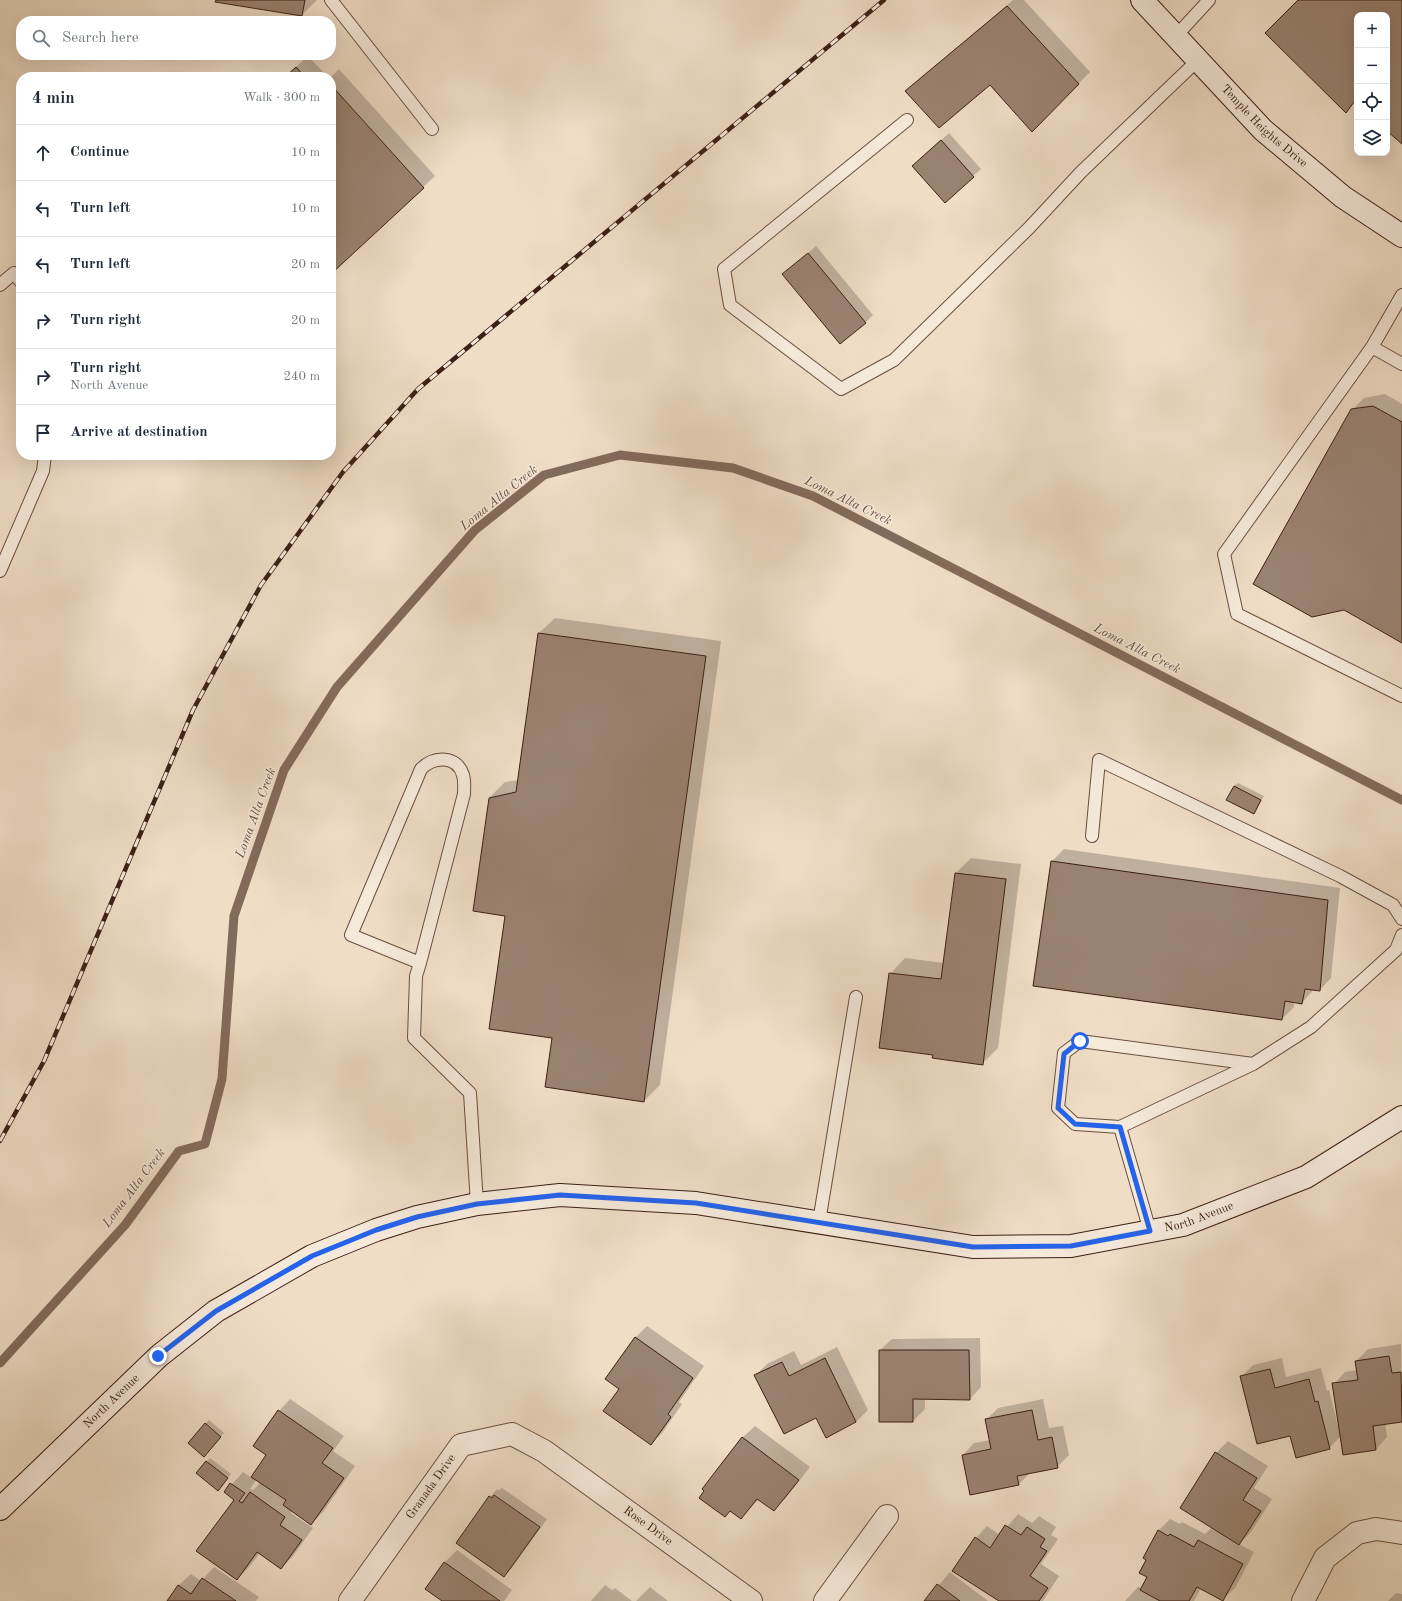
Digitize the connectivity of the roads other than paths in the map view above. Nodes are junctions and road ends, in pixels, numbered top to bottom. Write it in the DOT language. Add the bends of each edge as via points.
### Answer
graph roads {
  1 [pos="331,0"];
  2 [pos="1142,0"];
  3 [pos="1209,0"];
  4 [pos="1176,36"];
  5 [pos="1198,60"];
  6 [pos="907,120"];
  7 [pos="432,129"];
  8 [pos="1402,236"];
  9 [pos="16,275"];
  10 [pos="0,285"];
  11 [pos="1402,295"];
  12 [pos="1372,347"];
  13 [pos="1402,364"];
  14 [pos="44,460"];
  15 [pos="0,571"];
  16 [pos="1402,696"];
  17 [pos="1092,836"];
  18 [pos="1402,919"];
  19 [pos="1402,935"];
  20 [pos="420,963"];
  21 [pos="856,997"];
  22 [pos="1253,1064"];
  23 [pos="1402,1117"];
  24 [pos="1120,1127"];
  25 [pos="477,1204"];
  26 [pos="819,1222"];
  27 [pos="1150,1231"];
  28 [pos="544,1451"];
  29 [pos="0,1509"];
  30 [pos="887,1516"];
  31 [pos="1402,1533"];
  32 [pos="350,1601"];
  33 [pos="751,1601"];
  34 [pos="825,1601"];
  35 [pos="1302,1601"];
  1 -- 7 [label="lane"];
  2 -- 4 [label="main road, Temple Heights Drive"];
  3 -- 4 [label="lane"];
  4 -- 5 [label="main road, Temple Heights Drive"];
  5 -- 6 [label="lane" via="1081,172 1029,228 894,360 841,389 730,305 724,269"];
  5 -- 8 [label="main road, Temple Heights Drive" via="1263,130 1343,197"];
  9 -- 10 [label="lane"];
  11 -- 12 [label="lane"];
  12 -- 13 [label="lane"];
  12 -- 16 [label="lane" via="1224,554 1237,614"];
  14 -- 15 [label="lane" via="43,471"];
  17 -- 18 [label="lane" via="1099,760 1394,905"];
  19 -- 22 [label="lane" via="1396,950 1311,1027"];
  20 -- 20 [label="lane" via="464,794 464,776 451,760 438,759 420,769 351,935"];
  20 -- 25 [label="lane" via="416,976 414,1038 470,1093"];
  21 -- 26 [label="lane"];
  22 -- 24 [label="lane"];
  22 -- 24 [label="lane" via="1080,1041 1064,1054 1058,1108 1075,1124"];
  23 -- 27 [label="main road, North Avenue" via="1306,1177 1183,1225"];
  24 -- 27 [label="lane"];
  25 -- 26 [label="main road, North Avenue" via="567,1195 696,1203"];
  25 -- 29 [label="main road, North Avenue" via="417,1217 312,1256 216,1311 158,1356"];
  26 -- 27 [label="main road, North Avenue" via="973,1247 1071,1246"];
  28 -- 32 [label="main road, Granada Drive" via="512,1434 461,1445"];
  28 -- 33 [label="main road, Rose Drive"];
  30 -- 34 [label="main road"];
  31 -- 35 [label="main road" via="1376,1529 1357,1533 1324,1558"];
}
